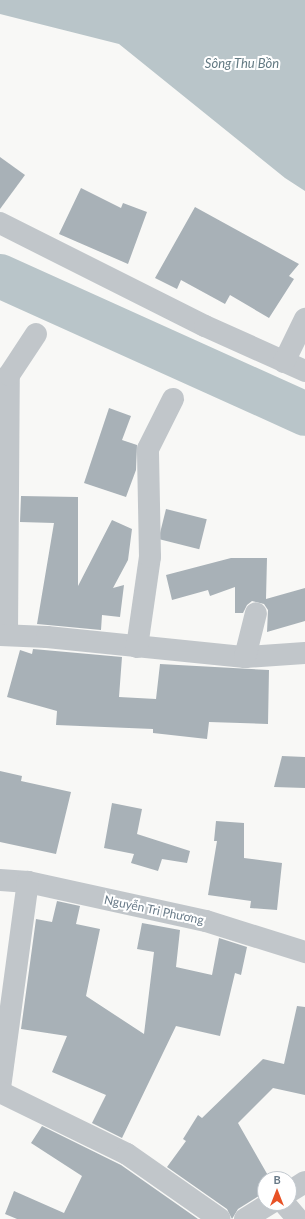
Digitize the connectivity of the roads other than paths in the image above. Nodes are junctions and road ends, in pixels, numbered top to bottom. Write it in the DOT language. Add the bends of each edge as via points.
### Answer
graph roads {
  1 [pos="0,223"];
  2 [pos="305,319"];
  3 [pos="36,334"];
  4 [pos="284,362"];
  5 [pos="305,371"];
  6 [pos="174,399"];
  7 [pos="256,613"];
  8 [pos="4,635"];
  9 [pos="137,647"];
  10 [pos="305,653"];
  11 [pos="245,657"];
  12 [pos="0,880"];
  13 [pos="28,882"];
  14 [pos="305,952"];
  15 [pos="0,1088"];
  16 [pos="0,1092"];
  17 [pos="258,1211"];
  18 [pos="291,1211"];
  19 [pos="220,1219"];
  20 [pos="245,1219"];
  21 [pos="298,1219"];
  1 -- 4 [label="street" via="205,326"];
  2 -- 4 [label="street"];
  3 -- 8 [label="street" via="9,375"];
  4 -- 5 [label="street"];
  6 -- 9 [label="street" via="148,449 150,557"];
  7 -- 11 [label="street"];
  8 -- 9 [label="street"];
  9 -- 11 [label="street"];
  10 -- 11 [label="street"];
  12 -- 13 [label="street, Nguyễn Tri Phương"];
  13 -- 14 [label="street, Nguyễn Tri Phương" via="206,921"];
  13 -- 15 [label="street"];
  16 -- 19 [label="street" via="127,1154"];
  17 -- 20 [label="street"];
  18 -- 21 [label="street"];
}
